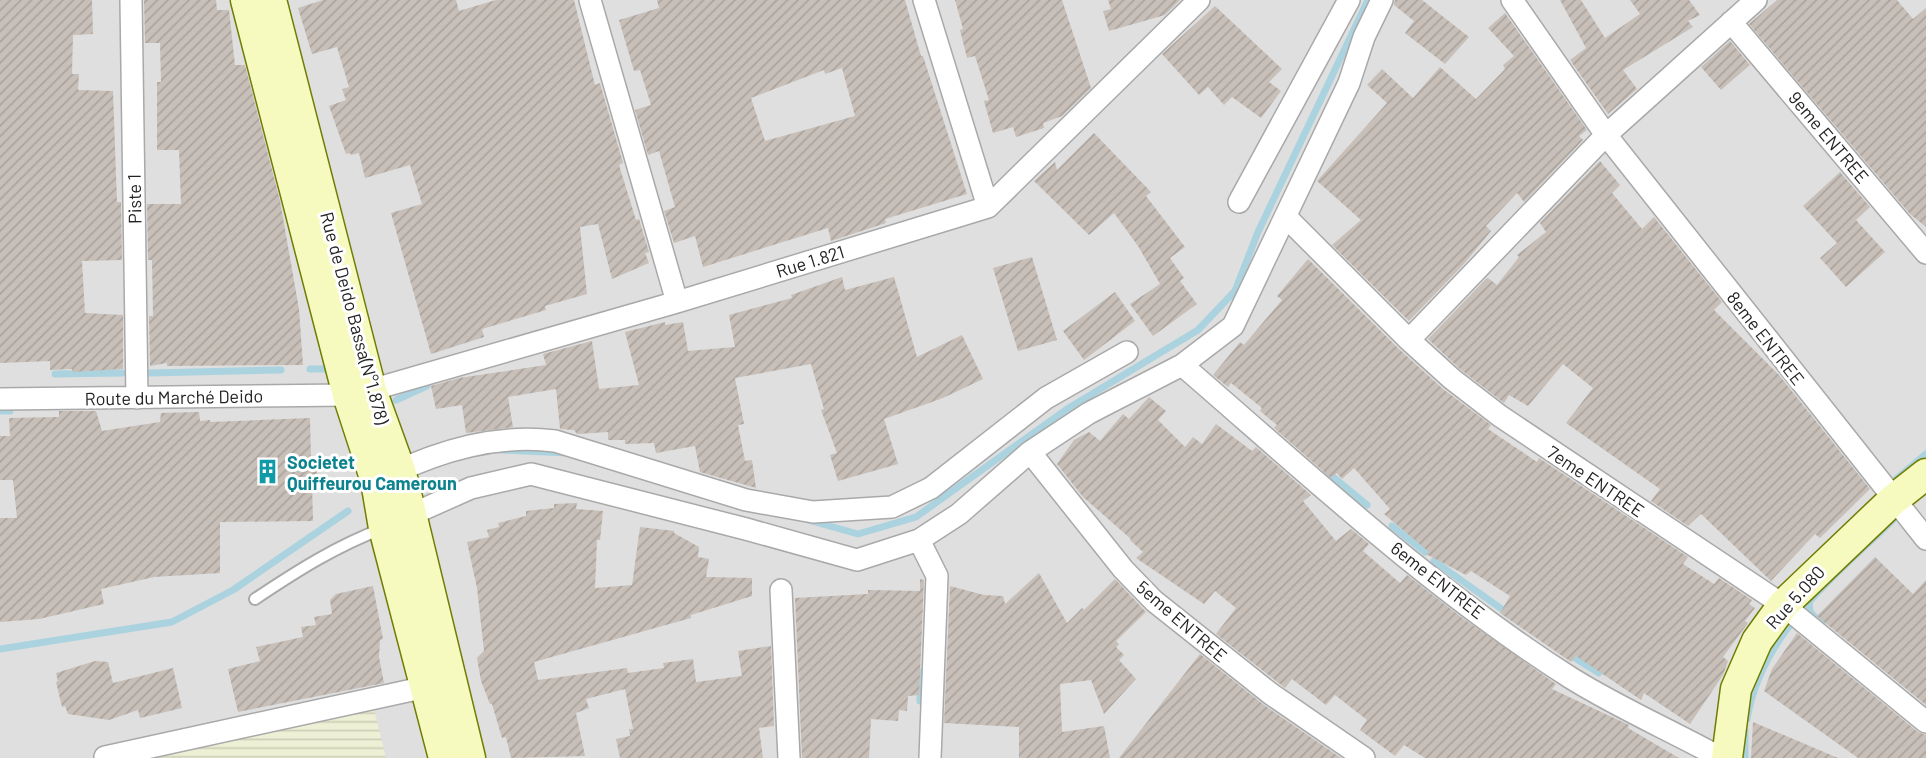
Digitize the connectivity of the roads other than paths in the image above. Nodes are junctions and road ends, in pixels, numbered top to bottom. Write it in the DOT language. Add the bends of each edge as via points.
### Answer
graph roads {
  1 [pos="131,0"];
  2 [pos="246,0"];
  3 [pos="272,0"];
  4 [pos="590,0"];
  5 [pos="925,0"];
  6 [pos="1199,0"];
  7 [pos="1349,0"];
  8 [pos="1382,0"];
  9 [pos="1511,0"];
  10 [pos="1756,0"];
  11 [pos="1731,22"];
  12 [pos="1606,135"];
  13 [pos="1239,202"];
  14 [pos="988,207"];
  15 [pos="1286,216"];
  16 [pos="1926,253"];
  17 [pos="677,302"];
  18 [pos="1409,340"];
  19 [pos="1127,352"];
  20 [pos="1182,365"];
  21 [pos="359,392"];
  22 [pos="137,398"];
  23 [pos="0,399"];
  24 [pos="1030,452"];
  25 [pos="1926,474"];
  26 [pos="388,475"];
  27 [pos="1893,500"];
  28 [pos="411,514"];
  29 [pos="384,528"];
  30 [pos="1926,539"];
  31 [pos="919,540"];
  32 [pos="781,590"];
  33 [pos="255,599"];
  34 [pos="1783,605"];
  35 [pos="426,687"];
  36 [pos="1926,722"];
  37 [pos="105,757"];
  38 [pos="444,758"];
  39 [pos="470,758"];
  40 [pos="789,758"];
  41 [pos="930,758"];
  42 [pos="1364,758"];
  43 [pos="1721,758"];
  44 [pos="1727,758"];
  1 -- 22 [label="street, Piste 1"];
  2 -- 21 [label="main road, Rue de Deido Bassa(N°1.878)"];
  3 -- 21 [label="main road, Rue de Deido Bassa(N°1.878)"];
  4 -- 17 [label="street"];
  5 -- 14 [label="street"];
  6 -- 14 [label="street, Rue 1.821"];
  7 -- 13 [label="street"];
  8 -- 15 [label="street" via="1349,83"];
  9 -- 12 [label="street, 8eme ENTREE"];
  10 -- 11 [label="street"];
  11 -- 12 [label="street"];
  11 -- 16 [label="street, 9eme ENTREE"];
  12 -- 18 [label="street"];
  12 -- 27 [label="street, 8eme ENTREE"];
  14 -- 17 [label="street, Rue 1.821"];
  15 -- 18 [label="street, 7eme ENTREE"];
  15 -- 20 [label="street" via="1233,326"];
  17 -- 21 [label="street, Rue 1.821"];
  18 -- 34 [label="street, 7eme ENTREE" via="1500,416"];
  19 -- 26 [label="street" via="1046,398 931,488 892,508 813,512 746,500 555,441 526,437 447,450"];
  20 -- 24 [label="street" via="1089,413"];
  20 -- 43 [label="street, 6eme ENTREE" via="1413,563 1522,644 1573,679"];
  21 -- 22 [label="street, Route du Marché Deido"];
  21 -- 26 [label="main road, Rue de Deido Bassa(N°1.878)"];
  22 -- 23 [label="street, Route du Marché Deido"];
  24 -- 31 [label="street" via="959,514"];
  24 -- 42 [label="street, 5eme ENTREE" via="1154,601 1271,694"];
  25 -- 27 [label="main road, Rue 5.080"];
  26 -- 28 [label="main road, Rue de Deido Bassa(N°1.878)"];
  26 -- 29 [label="main road, Rue de Deido Bassa(N°1.878)"];
  27 -- 30 [label="street, 8eme ENTREE"];
  27 -- 34 [label="main road, Rue 5.080"];
  28 -- 29 [label="street"];
  28 -- 31 [label="street" via="471,488 531,474 857,561"];
  28 -- 39 [label="main road, Rue de Deido Bassa(N°1.878)"];
  29 -- 33 [label="lane" via="311,562"];
  29 -- 35 [label="main road, Rue de Deido Bassa(N°1.878)"];
  31 -- 41 [label="street" via="937,576"];
  32 -- 40 [label="street"];
  34 -- 36 [label="street, 7eme ENTREE"];
  34 -- 44 [label="main road, Rue 5.080" via="1757,641 1736,689"];
  35 -- 37 [label="street"];
  35 -- 38 [label="main road, Rue de Deido Bassa(N°1.878)"];
}
